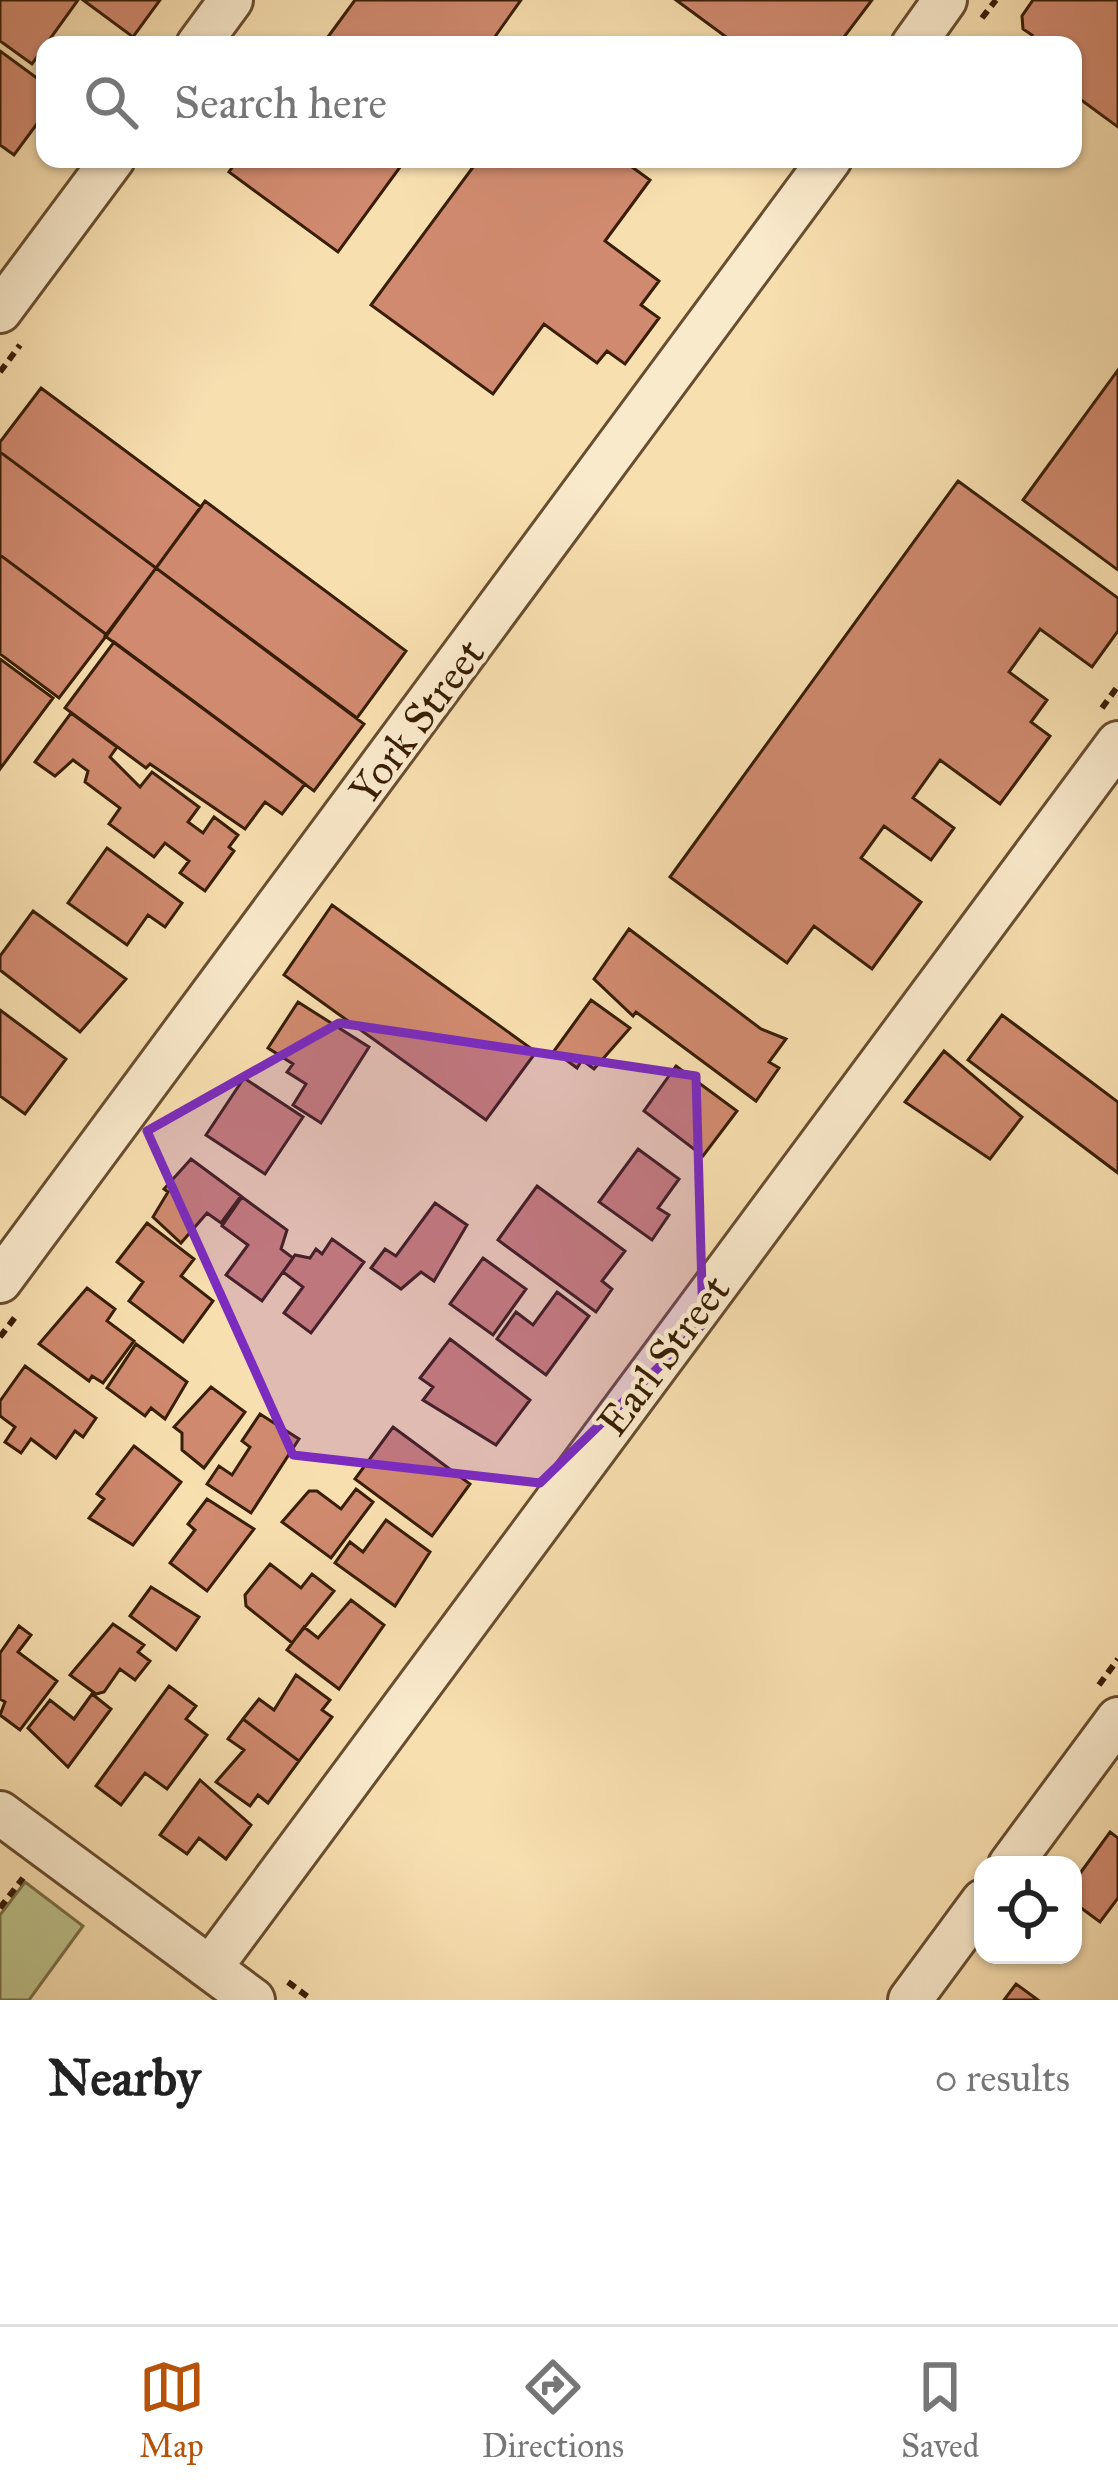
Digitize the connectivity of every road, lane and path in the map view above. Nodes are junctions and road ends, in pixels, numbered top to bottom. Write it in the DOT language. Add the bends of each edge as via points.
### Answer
graph roads {
  1 [pos="231,0"];
  2 [pos="945,0"];
  3 [pos="205,36"];
  4 [pos="919,36"];
  5 [pos="106,168"];
  6 [pos="823,168"];
  7 [pos="0,311"];
  8 [pos="1118,743"];
  9 [pos="0,1281"];
  10 [pos="1118,1719"];
  11 [pos="7,1840"];
  12 [pos="1017,1856"];
  13 [pos="0,1909"];
  14 [pos="974,1913"];
  15 [pos="210,1969"];
  16 [pos="253,2000"];
  17 [pos="910,2000"];
  1 -- 3 [label="street"];
  2 -- 4 [label="street"];
  5 -- 7 [label="street"];
  6 -- 9 [label="street, York Street"];
  8 -- 15 [label="street, Earl Street"];
  10 -- 12 [label="street"];
  11 -- 13 [label="path" via="24,1876"];
  11 -- 15 [label="street"];
  14 -- 17 [label="street"];
  15 -- 16 [label="street"];
}
